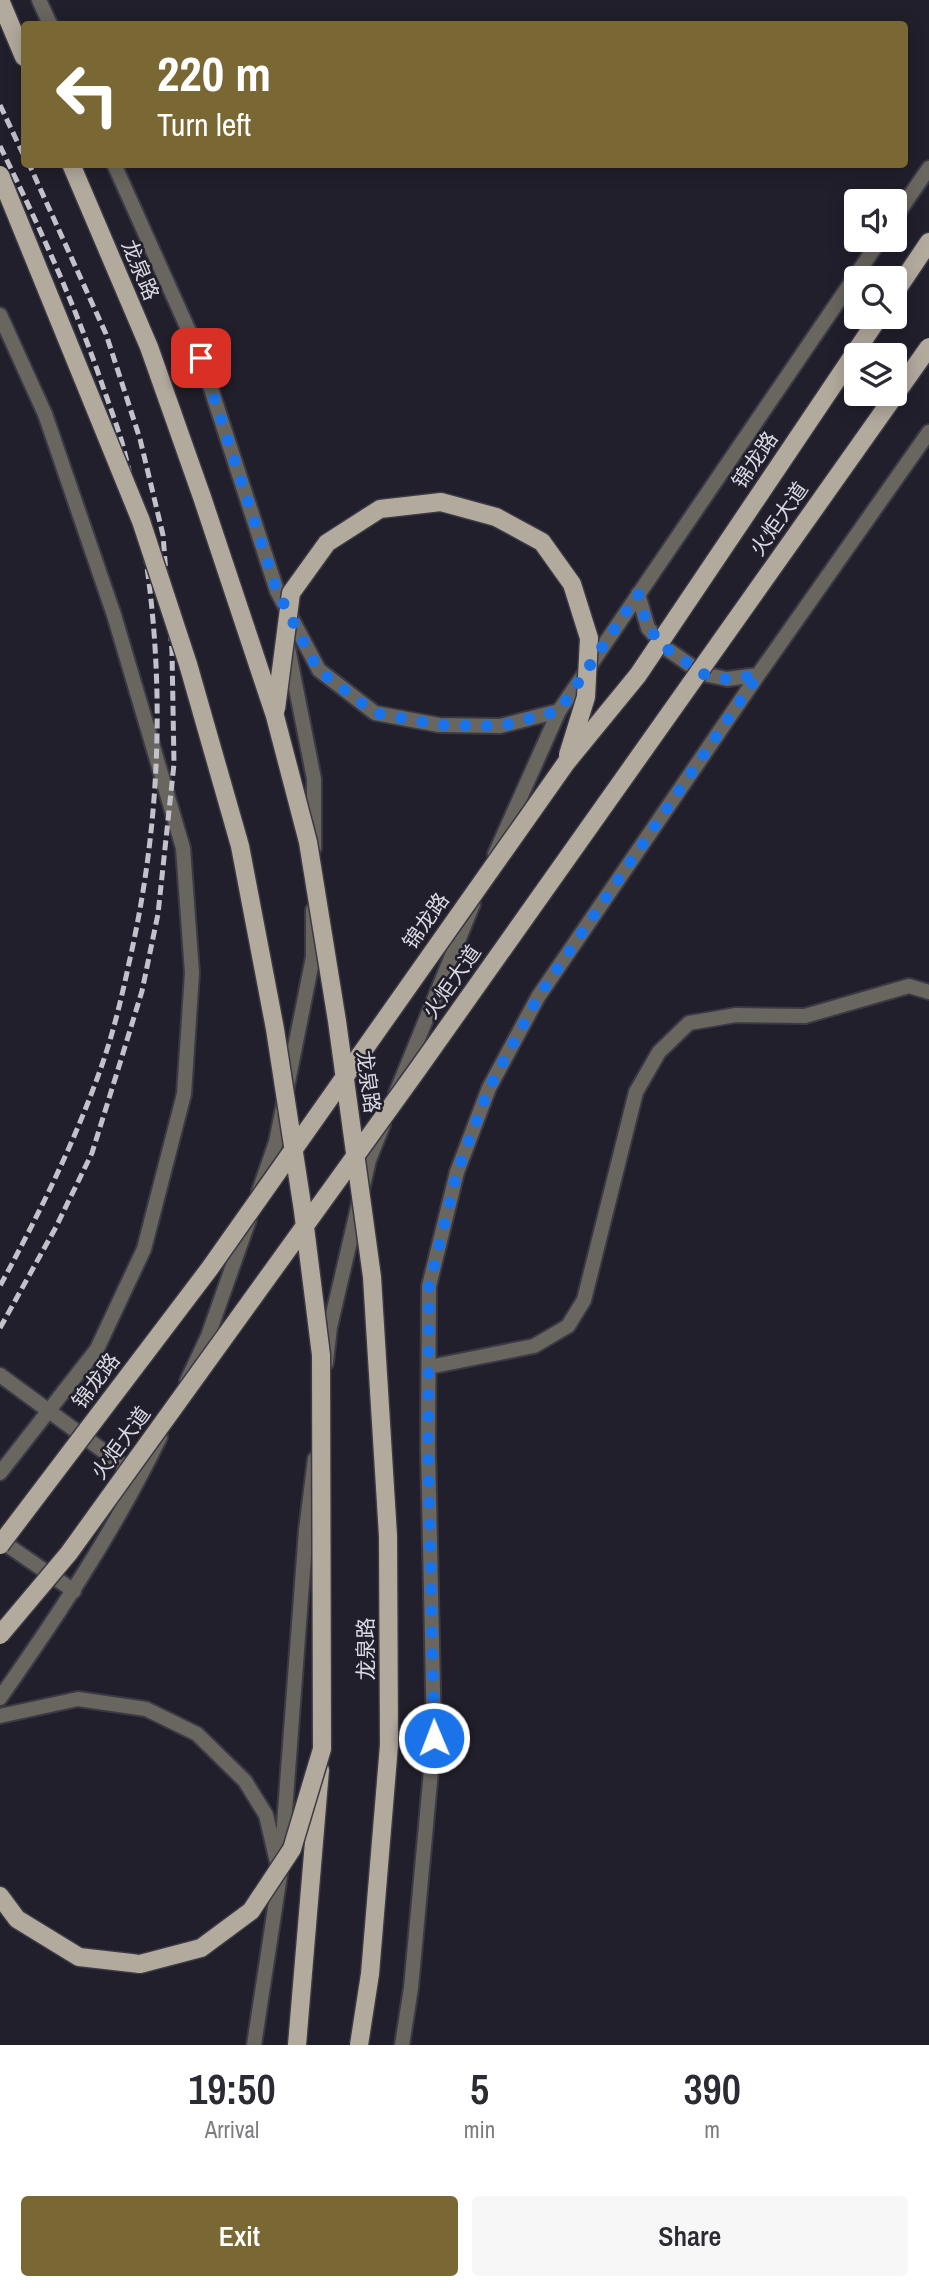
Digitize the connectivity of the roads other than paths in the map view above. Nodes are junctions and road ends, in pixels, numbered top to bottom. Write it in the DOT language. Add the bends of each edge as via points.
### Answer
graph roads {
  1 [pos="39,0"];
  2 [pos="3,7"];
  3 [pos="50,21"];
  4 [pos="21,50"];
  5 [pos="73,168"];
  6 [pos="116,168"];
  7 [pos="929,168"];
  8 [pos="0,175"];
  9 [pos="907,200"];
  10 [pos="929,242"];
  11 [pos="872,252"];
  12 [pos="907,275"];
  13 [pos="0,314"];
  14 [pos="871,329"];
  15 [pos="929,347"];
  16 [pos="929,432"];
  17 [pos="277,591"];
  18 [pos="638,594"];
  19 [pos="758,675"];
  20 [pos="559,711"];
  21 [pos="275,716"];
  22 [pos="566,763"];
  23 [pos="929,992"];
  24 [pos="429,1367"];
  25 [pos="0,1376"];
  26 [pos="48,1411"];
  27 [pos="0,1474"];
  28 [pos="140,1478"];
  29 [pos="0,1542"];
  30 [pos="69,1553"];
  31 [pos="74,1591"];
  32 [pos="0,1635"];
  33 [pos="0,1650"];
  34 [pos="0,1698"];
  35 [pos="0,1716"];
  36 [pos="322,1749"];
  37 [pos="280,1875"];
  38 [pos="0,1896"];
  39 [pos="254,2045"];
  40 [pos="296,2045"];
  41 [pos="359,2045"];
  42 [pos="402,2045"];
  1 -- 3 [label="street"];
  2 -- 4 [label="main road"];
  5 -- 21 [label="main road, 龙泉路, bridge" via="149,347"];
  6 -- 17 [label="street" via="201,358"];
  7 -- 9 [label="street"];
  8 -- 36 [label="main road, 龙泉路, bridge" via="141,522 240,846 275,1029 321,1355"];
  10 -- 12 [label="main road"];
  11 -- 18 [label="street"];
  13 -- 26 [label="street" via="45,414 110,603 183,848 192,973 184,1094 144,1249 97,1349"];
  14 -- 22 [label="main road, 锦龙路, bridge" via="638,676"];
  15 -- 30 [label="main road, 火炬大道, bridge"];
  16 -- 19 [label="street"];
  17 -- 20 [label="street" via="318,670 375,713 439,725 500,726"];
  17 -- 28 [label="street" via="314,779 313,957 276,1142 208,1336"];
  18 -- 19 [label="street" via="648,628 667,649 703,674 727,679"];
  18 -- 20 [label="street"];
  19 -- 24 [label="street" via="538,997 489,1088 457,1172 429,1286"];
  20 -- 37 [label="street" via="454,947 369,1160 330,1327 306,1530"];
  21 -- 22 [label="main road, bridge" via="290,593 327,543 380,509 441,502 496,517 542,542 572,584 589,638 586,696"];
  21 -- 41 [label="main road, 龙泉路, bridge" via="313,870 372,1277 388,1535 389,1745 370,1974"];
  22 -- 29 [label="main road, 锦龙路, bridge" via="210,1268"];
  23 -- 24 [label="street" via="909,986 805,1016 736,1014 689,1023 659,1052 636,1092 584,1300 568,1326 534,1346"];
  24 -- 42 [label="street" via="434,1738"];
  25 -- 26 [label="street"];
  26 -- 27 [label="street"];
  26 -- 28 [label="street"];
  28 -- 31 [label="street"];
  29 -- 31 [label="street"];
  30 -- 32 [label="main road, 火炬大道, bridge"];
  30 -- 33 [label="main road, bridge"];
  31 -- 34 [label="street"];
  35 -- 37 [label="street" via="78,1699 146,1709 197,1734 245,1781 266,1815"];
  36 -- 38 [label="main road, bridge" via="292,1849 251,1911 201,1948 140,1964 79,1956 17,1919"];
  36 -- 40 [label="main road, 龙泉路, bridge"];
  37 -- 39 [label="street"];
}
